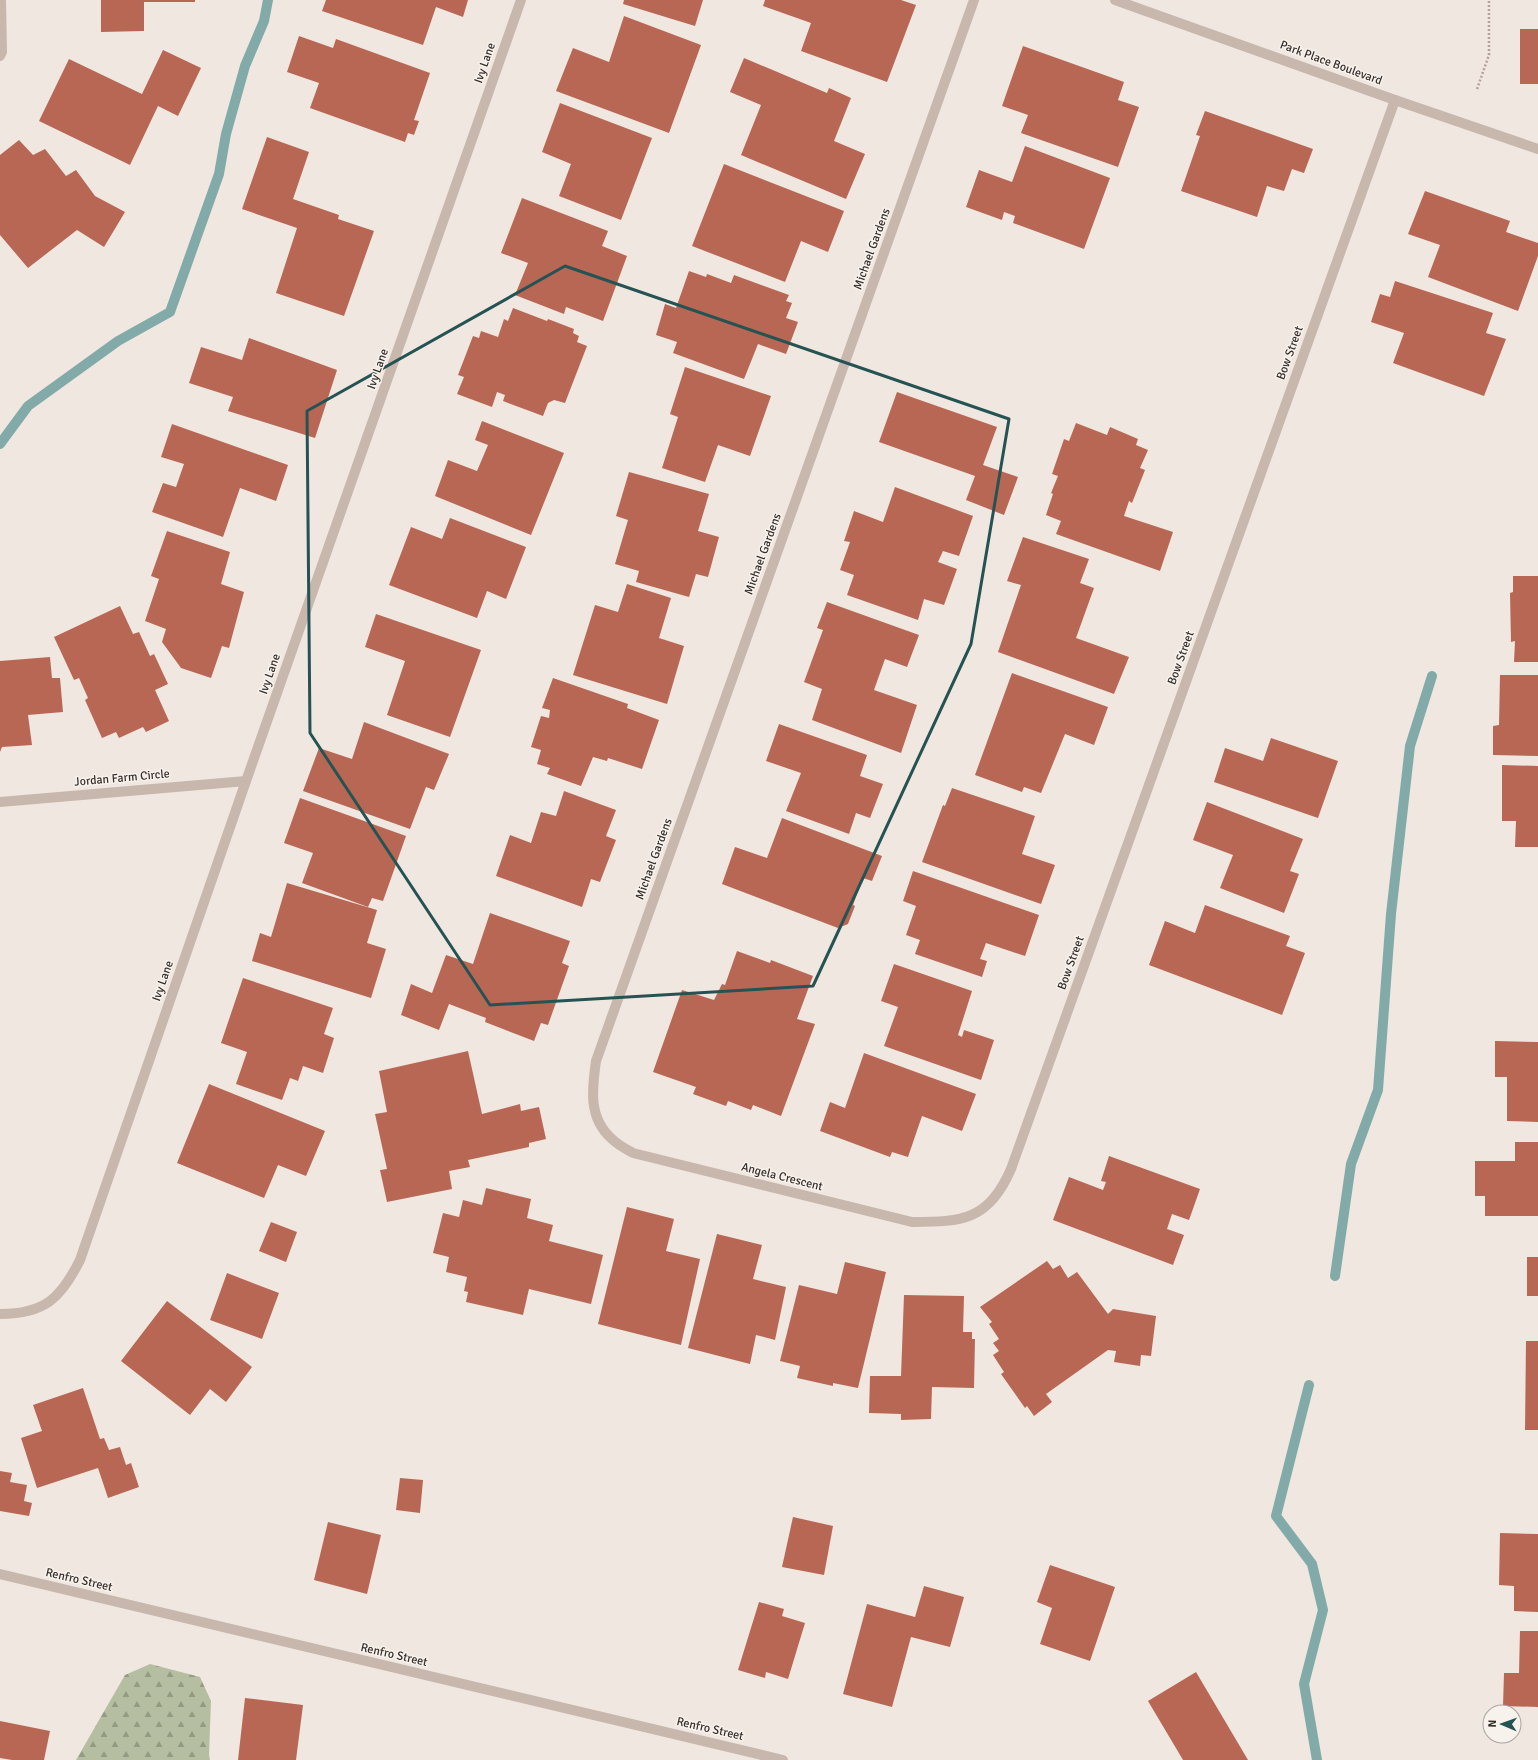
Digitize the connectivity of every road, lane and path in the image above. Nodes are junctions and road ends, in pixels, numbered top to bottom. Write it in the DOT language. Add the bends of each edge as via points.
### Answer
graph roads {
  1 [pos="1,0"];
  2 [pos="522,0"];
  3 [pos="974,0"];
  4 [pos="1115,0"];
  5 [pos="1489,0"];
  6 [pos="0,56"];
  7 [pos="1476,90"];
  8 [pos="1395,100"];
  9 [pos="1538,149"];
  10 [pos="246,780"];
  11 [pos="0,802"];
  12 [pos="596,1119"];
  13 [pos="975,1214"];
  14 [pos="0,1314"];
  15 [pos="0,1574"];
  16 [pos="783,1760"];
  1 -- 6 [label="street"];
  2 -- 10 [label="street, Ivy Lane"];
  3 -- 12 [label="street, Michael Gardens" via="596,1061 591,1090"];
  4 -- 8 [label="street, Park Place Boulevard"];
  5 -- 7 [label="path" via="1489,55"];
  8 -- 9 [label="street, Park Place Boulevard"];
  8 -- 13 [label="street, Bow Street" via="1011,1169 1002,1190"];
  10 -- 11 [label="street, Jordan Farm Circle"];
  10 -- 14 [label="street, Ivy Lane" via="80,1260 70,1281 58,1297 33,1309"];
  12 -- 13 [label="street, Angela Crescent" via="611,1139 633,1153 912,1222 940,1222 963,1219"];
  15 -- 16 [label="street, Renfro Street"];
}
